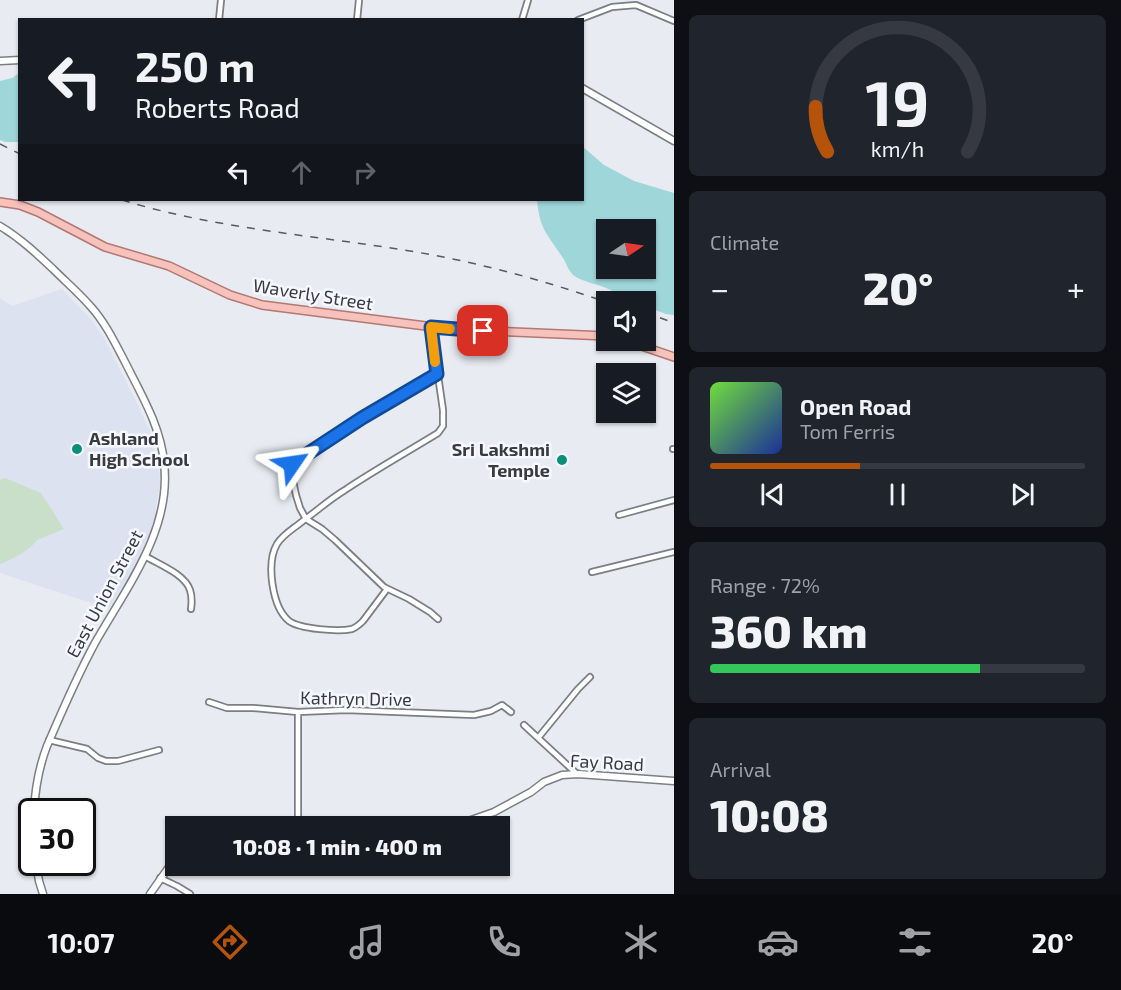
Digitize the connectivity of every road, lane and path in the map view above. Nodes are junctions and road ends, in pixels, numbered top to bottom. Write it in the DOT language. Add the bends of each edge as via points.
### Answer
graph roads {
  1 [pos="220,0"];
  2 [pos="359,0"];
  3 [pos="528,0"];
  4 [pos="219,18"];
  5 [pos="357,18"];
  6 [pos="523,18"];
  7 [pos="583,18"];
  8 [pos="674,21"];
  9 [pos="18,60"];
  10 [pos="0,61"];
  11 [pos="584,89"];
  12 [pos="674,141"];
  13 [pos="0,202"];
  14 [pos="0,226"];
  15 [pos="431,327"];
  16 [pos="596,336"];
  17 [pos="656,351"];
  18 [pos="674,357"];
  19 [pos="437,374"];
  20 [pos="674,500"];
  21 [pos="619,515"];
  22 [pos="306,519"];
  23 [pos="674,552"];
  24 [pos="145,556"];
  25 [pos="592,572"];
  26 [pos="387,589"];
  27 [pos="191,609"];
  28 [pos="438,619"];
  29 [pos="590,677"];
  30 [pos="209,702"];
  31 [pos="298,712"];
  32 [pos="511,712"];
  33 [pos="524,725"];
  34 [pos="538,738"];
  35 [pos="49,740"];
  36 [pos="159,750"];
  37 [pos="578,774"];
  38 [pos="674,781"];
  39 [pos="35,798"];
  40 [pos="298,816"];
  41 [pos="483,816"];
  42 [pos="165,871"];
  43 [pos="39,876"];
  44 [pos="160,878"];
  45 [pos="38,894"];
  46 [pos="43,894"];
  47 [pos="150,894"];
  48 [pos="190,894"];
  1 -- 4 [label="street"];
  2 -- 5 [label="street"];
  3 -- 6 [label="street"];
  7 -- 8 [label="street" via="612,7 636,5"];
  9 -- 10 [label="street"];
  11 -- 12 [label="street"];
  13 -- 15 [label="main road, Waverly Street" via="38,212 105,247 169,266 246,301"];
  14 -- 24 [label="street, East Union Street" via="34,252 92,308 117,346 150,413 163,453 165,489 157,528"];
  15 -- 16 [label="main road, Waverly Street"];
  15 -- 19 [label="street"];
  17 -- 18 [label="main road"];
  19 -- 22 [label="street" via="443,420 438,433 346,489"];
  19 -- 22 [label="street" via="292,464 290,473"];
  20 -- 21 [label="street"];
  22 -- 26 [label="street" via="336,540"];
  22 -- 26 [label="street" via="275,547 273,588 276,602 291,622 334,630 353,628"];
  23 -- 25 [label="street"];
  24 -- 27 [label="street" via="186,581"];
  24 -- 35 [label="street, East Union Street" via="94,645"];
  26 -- 28 [label="street"];
  29 -- 34 [label="street"];
  30 -- 31 [label="street, Kathryn Drive" via="227,708"];
  31 -- 32 [label="street, Kathryn Drive" via="474,715 502,705"];
  31 -- 40 [label="street"];
  33 -- 34 [label="street"];
  34 -- 37 [label="street"];
  35 -- 36 [label="street" via="87,749 106,761"];
  35 -- 39 [label="street, East Union Street"];
  37 -- 38 [label="street, Fay Road"];
  37 -- 41 [label="street, Fay Road" via="555,777"];
  42 -- 44 [label="street"];
  43 -- 46 [label="street"];
  44 -- 47 [label="street"];
  44 -- 48 [label="street"];
  45 -- 46 [label="street"];
}
